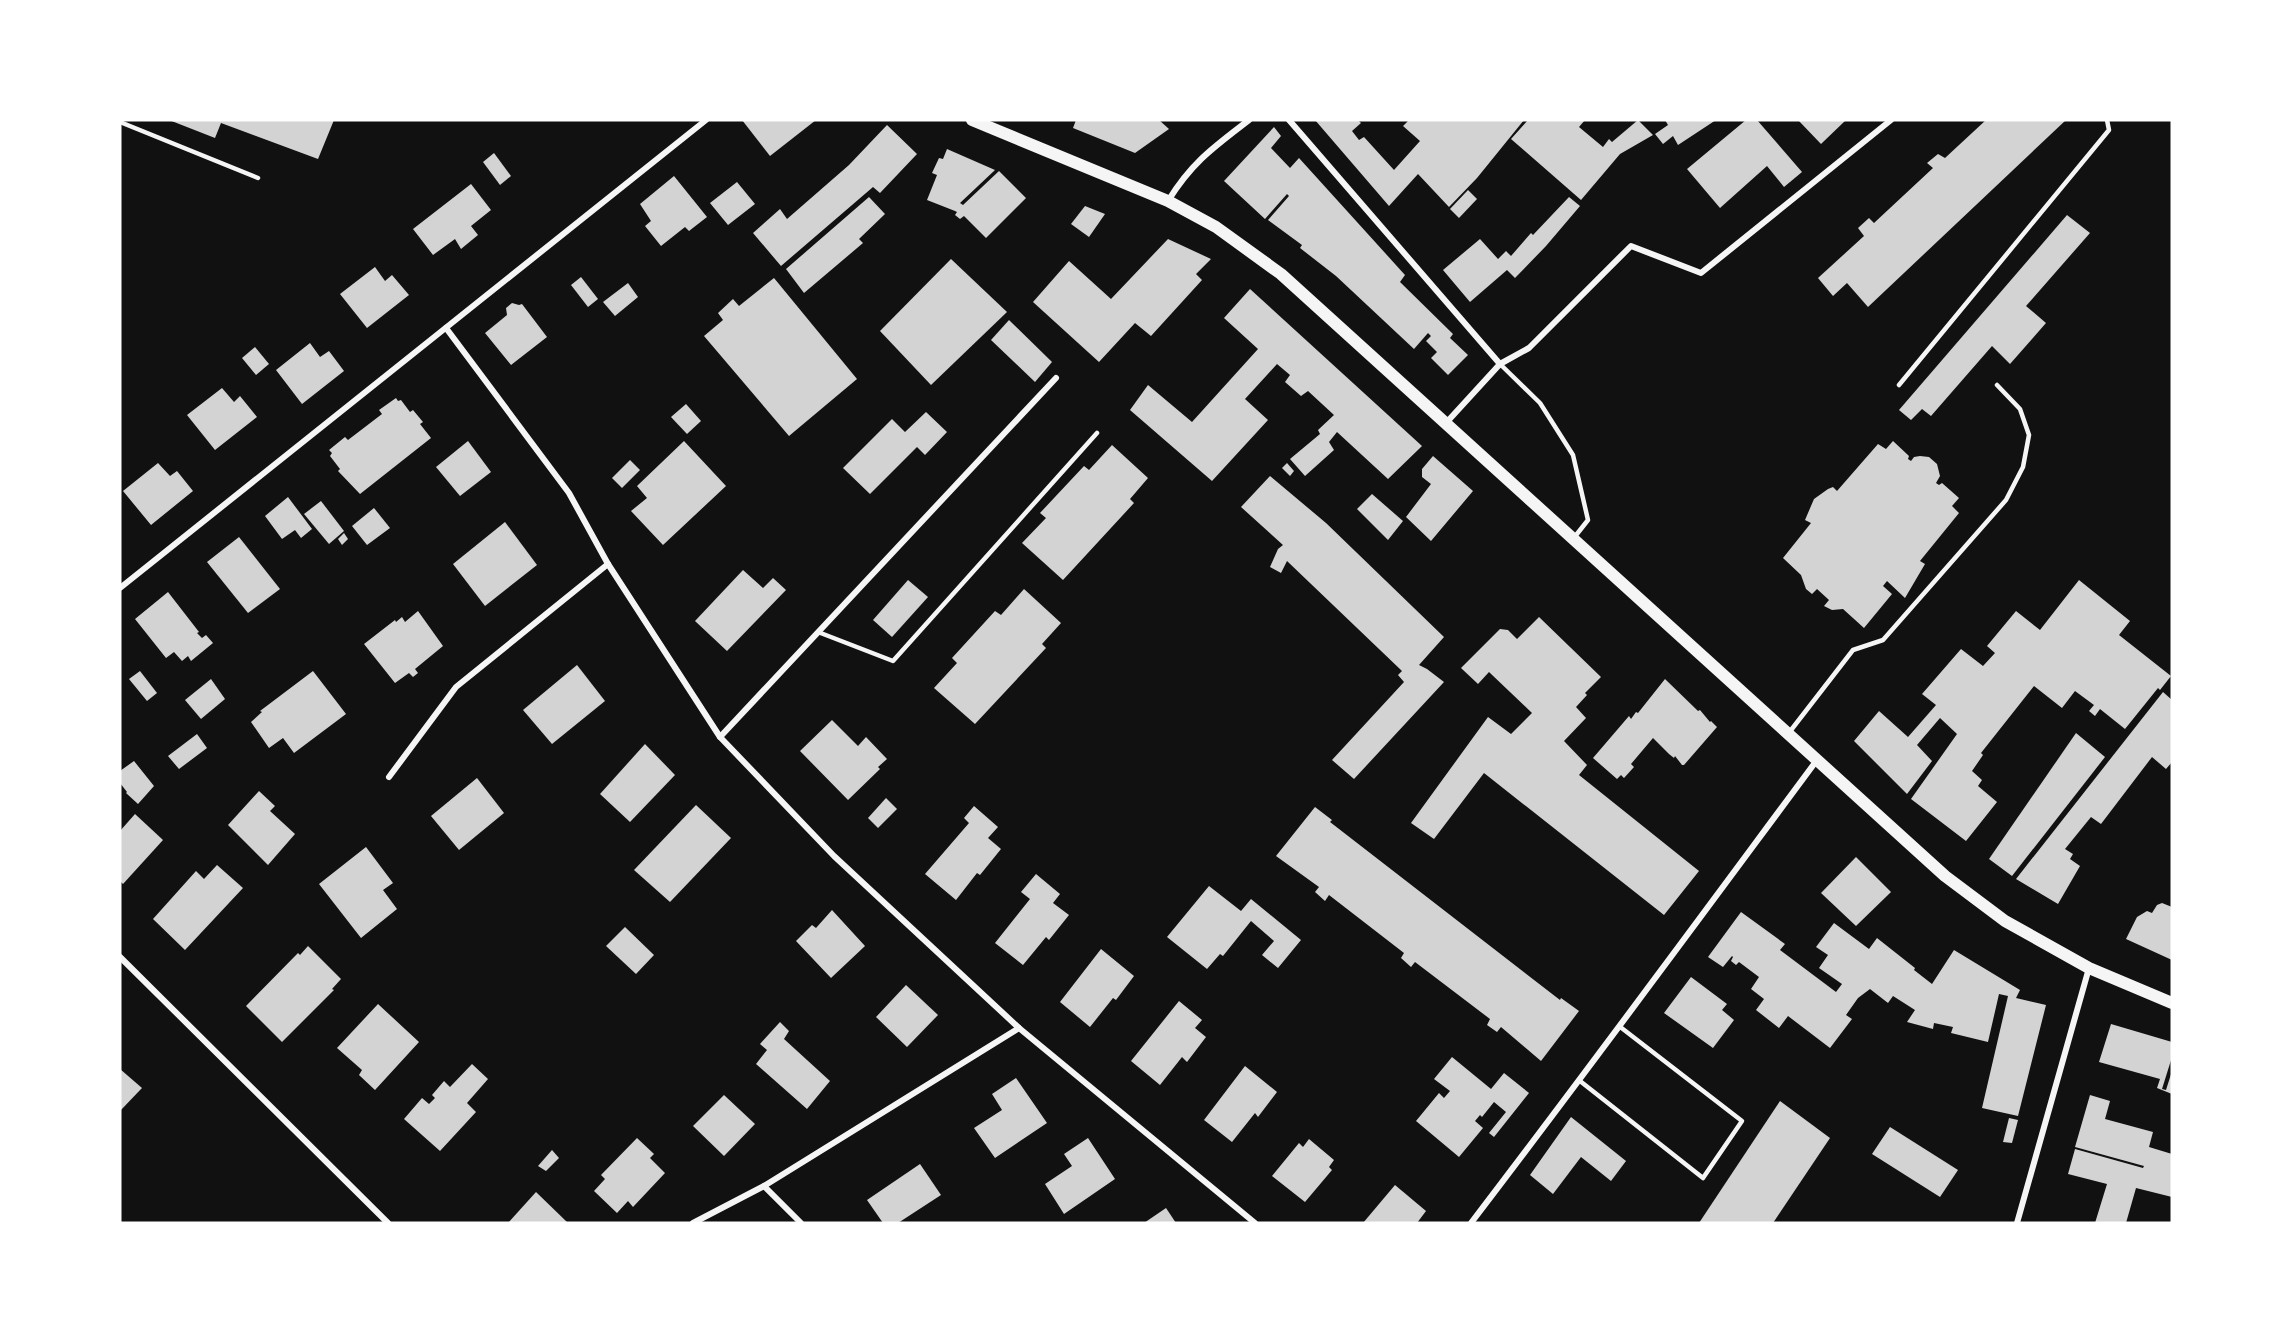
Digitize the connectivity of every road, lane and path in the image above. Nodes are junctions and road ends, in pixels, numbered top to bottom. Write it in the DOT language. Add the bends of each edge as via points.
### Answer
graph roads {
  1 [pos="706,120"];
  2 [pos="972,120"];
  3 [pos="1249,120"];
  4 [pos="1289,120"];
  5 [pos="1891,120"];
  6 [pos="2108,120"];
  7 [pos="120,122"];
  8 [pos="258,178"];
  9 [pos="1168,201"];
  10 [pos="446,328"];
  11 [pos="1500,364"];
  12 [pos="1056,378"];
  13 [pos="1899,385"];
  14 [pos="1997,385"];
  15 [pos="1446,423"];
  16 [pos="1097,433"];
  17 [pos="1573,539"];
  18 [pos="608,564"];
  19 [pos="120,588"];
  20 [pos="818,632"];
  21 [pos="1788,734"];
  22 [pos="720,737"];
  23 [pos="1817,760"];
  24 [pos="389,777"];
  25 [pos="120,957"];
  26 [pos="2089,968"];
  27 [pos="2172,1003"];
  28 [pos="1618,1026"];
  29 [pos="1019,1028"];
  30 [pos="1580,1081"];
  31 [pos="764,1186"];
  32 [pos="388,1223"];
  33 [pos="693,1223"];
  34 [pos="801,1223"];
  35 [pos="1255,1223"];
  36 [pos="1471,1223"];
  37 [pos="2017,1223"];
  1 -- 10 [label="street"];
  2 -- 9 [label="main road"];
  3 -- 9 [label="street" via="1201,156"];
  4 -- 11 [label="street"];
  5 -- 11 [label="street" via="1701,273 1631,246 1529,348"];
  6 -- 13 [label="lane" via="2109,130"];
  7 -- 8 [label="lane"];
  9 -- 15 [label="main road" via="1216,227 1281,274"];
  10 -- 18 [label="street" via="569,493"];
  10 -- 19 [label="street"];
  11 -- 15 [label="street"];
  11 -- 17 [label="lane" via="1540,403 1573,455 1587,520"];
  12 -- 20 [label="street"];
  14 -- 21 [label="lane" via="2020,409 2029,435 2023,467 2006,500 1883,640 1853,650"];
  15 -- 17 [label="main road"];
  16 -- 20 [label="lane" via="893,661"];
  17 -- 21 [label="main road"];
  18 -- 22 [label="street"];
  18 -- 24 [label="street" via="456,687"];
  20 -- 22 [label="street"];
  21 -- 23 [label="main road"];
  22 -- 29 [label="street" via="834,856"];
  23 -- 26 [label="main road" via="1945,876 2006,921"];
  23 -- 28 [label="street"];
  25 -- 32 [label="street"];
  26 -- 27 [label="main road"];
  26 -- 37 [label="street"];
  28 -- 30 [label="street"];
  28 -- 30 [label="lane" via="1742,1121 1703,1178"];
  29 -- 31 [label="street"];
  29 -- 35 [label="street"];
  30 -- 36 [label="street"];
  31 -- 33 [label="street"];
  31 -- 34 [label="street"];
}
